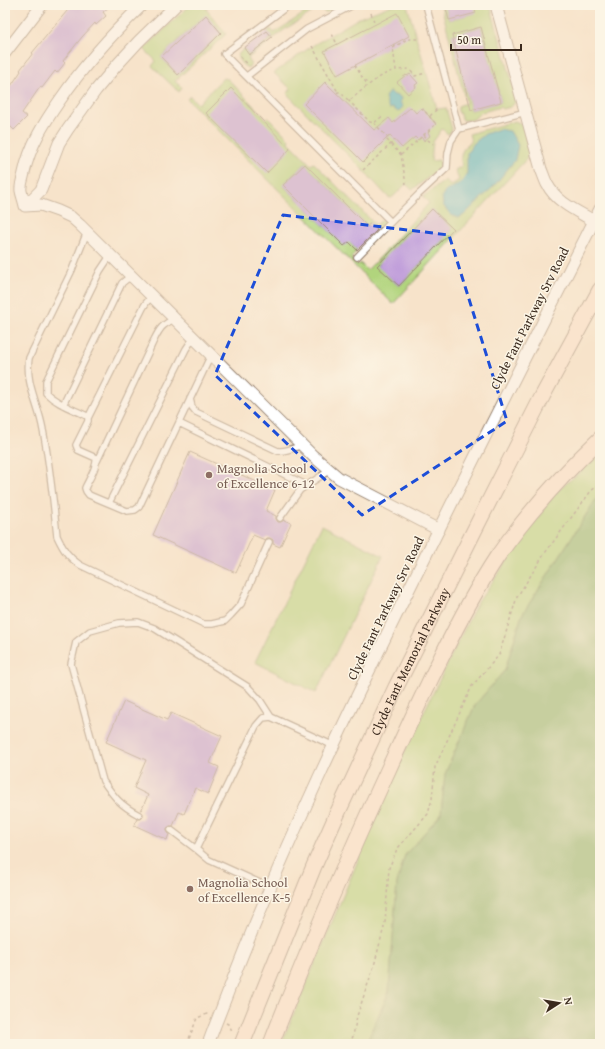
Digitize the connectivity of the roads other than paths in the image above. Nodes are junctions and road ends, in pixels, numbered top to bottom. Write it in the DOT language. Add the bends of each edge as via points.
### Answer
graph roads {
  1 [pos="42,5"];
  2 [pos="142,5"];
  3 [pos="176,5"];
  4 [pos="289,5"];
  5 [pos="352,5"];
  6 [pos="426,5"];
  7 [pos="496,5"];
  8 [pos="5,52"];
  9 [pos="247,76"];
  10 [pos="526,112"];
  11 [pos="459,130"];
  12 [pos="26,206"];
  13 [pos="600,209"];
  14 [pos="594,221"];
  15 [pos="391,222"];
  16 [pos="87,232"];
  17 [pos="112,256"];
  18 [pos="358,257"];
  19 [pos="134,278"];
  20 [pos="600,290"];
  21 [pos="152,296"];
  22 [pos="174,319"];
  23 [pos="196,340"];
  24 [pos="211,355"];
  25 [pos="190,399"];
  26 [pos="63,405"];
  27 [pos="88,418"];
  28 [pos="179,423"];
  29 [pos="600,439"];
  30 [pos="600,442"];
  31 [pos="302,445"];
  32 [pos="578,460"];
  33 [pos="97,461"];
  34 [pos="330,470"];
  35 [pos="306,485"];
  36 [pos="109,503"];
  37 [pos="280,518"];
  38 [pos="439,530"];
  39 [pos="269,542"];
  40 [pos="271,717"];
  41 [pos="334,746"];
  42 [pos="139,815"];
  43 [pos="171,830"];
  44 [pos="196,849"];
  45 [pos="271,888"];
  46 [pos="208,1044"];
  47 [pos="242,1044"];
  48 [pos="271,1044"];
  1 -- 8 [label="street"];
  2 -- 12 [label="street" via="70,85 48,117 28,155 21,190"];
  3 -- 12 [label="street" via="139,41 92,96 60,143 41,190"];
  4 -- 9 [label="lane" via="224,54"];
  5 -- 9 [label="lane" via="307,29"];
  6 -- 11 [label="lane"];
  7 -- 10 [label="street"];
  9 -- 15 [label="lane"];
  10 -- 11 [label="lane"];
  10 -- 14 [label="street" via="547,184 564,204"];
  11 -- 15 [label="lane" via="451,141 447,168"];
  12 -- 16 [label="street" via="41,205 58,210 71,217"];
  13 -- 14 [label="street, Clyde Fant Parkway Srv Road"];
  14 -- 38 [label="street, Clyde Fant Parkway Srv Road"];
  15 -- 18 [label="lane"];
  16 -- 17 [label="street"];
  16 -- 39 [label="lane" via="28,365 31,391 43,428 57,536 62,548 80,565 204,624 217,624 225,621 241,604"];
  17 -- 19 [label="street"];
  17 -- 26 [label="lane" via="100,271 46,381 46,393"];
  19 -- 21 [label="street"];
  19 -- 26 [label="lane" via="127,279 122,284"];
  20 -- 47 [label="main road, Clyde Fant Memorial Parkway" via="543,395 396,687 314,866"];
  21 -- 22 [label="street"];
  21 -- 27 [label="lane" via="146,302"];
  22 -- 23 [label="street"];
  22 -- 33 [label="lane" via="161,327"];
  23 -- 24 [label="street"];
  23 -- 36 [label="lane" via="190,343 183,354"];
  24 -- 25 [label="lane"];
  24 -- 31 [label="street"];
  25 -- 28 [label="lane"];
  25 -- 31 [label="lane" via="196,412 278,451"];
  26 -- 27 [label="lane"];
  27 -- 33 [label="lane" via="76,445 78,450 96,458"];
  28 -- 35 [label="lane"];
  28 -- 36 [label="lane" via="139,507 127,511"];
  29 -- 32 [label="main road, Clyde Fant Memorial Parkway"];
  30 -- 32 [label="main road"];
  31 -- 34 [label="street"];
  32 -- 48 [label="main road, Clyde Fant Memorial Parkway" via="524,521 497,558 469,604 416,710 328,903"];
  33 -- 36 [label="lane" via="85,488 86,492"];
  34 -- 35 [label="lane"];
  34 -- 38 [label="street" via="339,478"];
  35 -- 37 [label="lane"];
  38 -- 41 [label="street, Clyde Fant Parkway Srv Road"];
  40 -- 41 [label="lane"];
  40 -- 42 [label="lane" via="248,687 154,628 138,622 118,623 90,631 76,642 71,664 103,781 114,797"];
  40 -- 44 [label="lane" via="263,718 256,726"];
  41 -- 45 [label="street, Clyde Fant Parkway Srv Road"];
  43 -- 44 [label="lane"];
  44 -- 45 [label="lane" via="209,860"];
  45 -- 46 [label="street, Clyde Fant Parkway Srv Road, bridge"];
}
